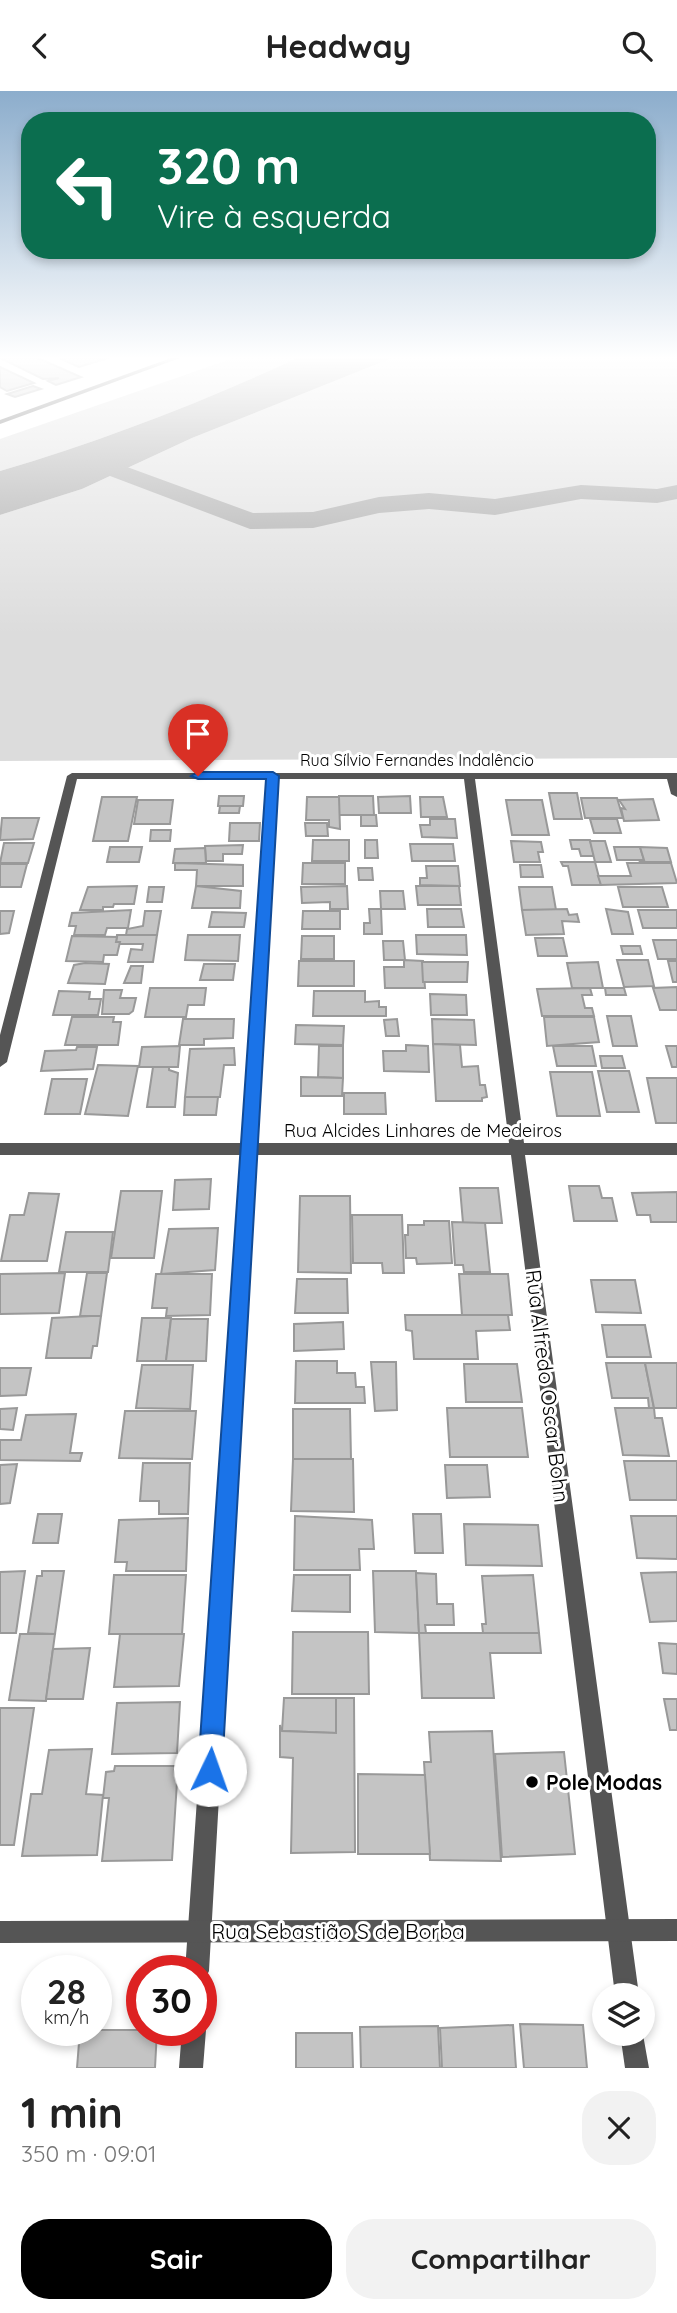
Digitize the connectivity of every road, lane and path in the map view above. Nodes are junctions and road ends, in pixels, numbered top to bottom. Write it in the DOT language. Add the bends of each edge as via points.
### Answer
graph roads {
  1 [pos="273,776"];
  2 [pos="469,776"];
  3 [pos="674,776"];
  4 [pos="677,794"];
  5 [pos="0,1062"];
  6 [pos="0,1149"];
  7 [pos="249,1149"];
  8 [pos="517,1149"];
  9 [pos="677,1149"];
  10 [pos="619,1930"];
  11 [pos="677,1930"];
  12 [pos="200,1931"];
  13 [pos="0,1932"];
  14 [pos="198,1955"];
  15 [pos="626,1983"];
  16 [pos="193,2046"];
  17 [pos="634,2046"];
  18 [pos="191,2068"];
  19 [pos="637,2068"];
  1 -- 2 [label="street, Rua Sílvio Fernandes Indalêncio"];
  1 -- 5 [label="street, Rua Sílvio Fernandes Indalêncio" via="72,776"];
  1 -- 7 [label="street"];
  2 -- 3 [label="street, Rua Sílvio Fernandes Indalêncio"];
  2 -- 8 [label="street, Rua Alfredo Oscar Bohn"];
  3 -- 4 [label="street"];
  6 -- 7 [label="street, Rua Alcides Linhares de Medeiros"];
  7 -- 8 [label="street, Rua Alcides Linhares de Medeiros"];
  7 -- 12 [label="street"];
  8 -- 9 [label="street, Rua Alcides Linhares de Medeiros"];
  8 -- 10 [label="street, Rua Alfredo Oscar Bohn"];
  10 -- 11 [label="street, Rua Sebastião S de Borba"];
  10 -- 12 [label="street, Rua Sebastião S de Borba"];
  10 -- 15 [label="street, Rua Alfredo Oscar Bohn"];
  12 -- 13 [label="street, Rua Sebastião S de Borba"];
  12 -- 14 [label="street"];
  16 -- 18 [label="street"];
  17 -- 19 [label="street"];
}
